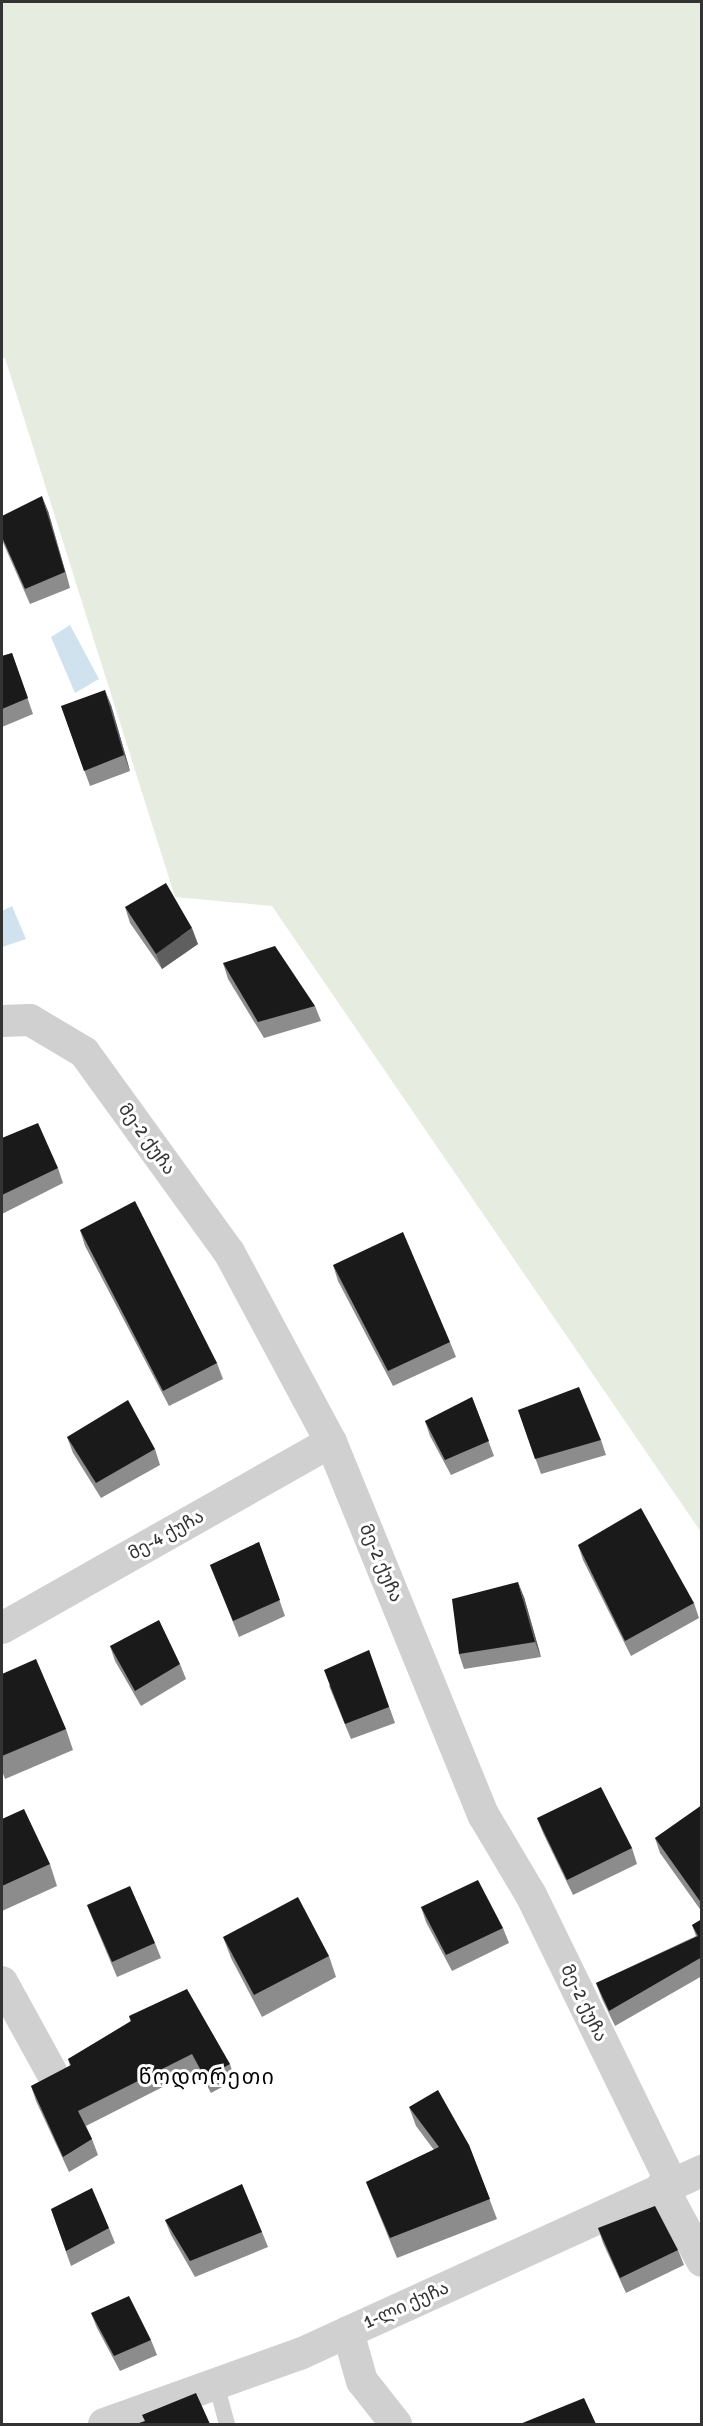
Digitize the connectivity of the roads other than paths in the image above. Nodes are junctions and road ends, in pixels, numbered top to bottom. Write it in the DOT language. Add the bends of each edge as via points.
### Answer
graph roads {
  1 [pos="2,1021"];
  2 [pos="331,1442"];
  3 [pos="2,1628"];
  4 [pos="2,1982"];
  5 [pos="51,2071"];
  6 [pos="702,2171"];
  7 [pos="667,2184"];
  8 [pos="702,2261"];
  9 [pos="348,2332"];
  10 [pos="216,2384"];
  11 [pos="104,2424"];
  12 [pos="227,2424"];
  13 [pos="396,2424"];
  1 -- 2 [label="street, მე-2 ქუჩა" via="30,1020 84,1052 229,1252"];
  2 -- 3 [label="street, მე-4 ქუჩა"];
  2 -- 7 [label="street, მე-2 ქუჩა" via="484,1816 531,1895"];
  4 -- 5 [label="street"];
  6 -- 7 [label="street, 1-ლი ქუჩა"];
  7 -- 8 [label="street, მე-2 ქუჩა"];
  7 -- 9 [label="street, 1-ლი ქუჩა"];
  9 -- 10 [label="street, 1-ლი ქუჩა"];
  9 -- 13 [label="street" via="362,2380"];
  10 -- 11 [label="street, 1-ლი ქუჩა"];
  10 -- 12 [label="lane"];
}
